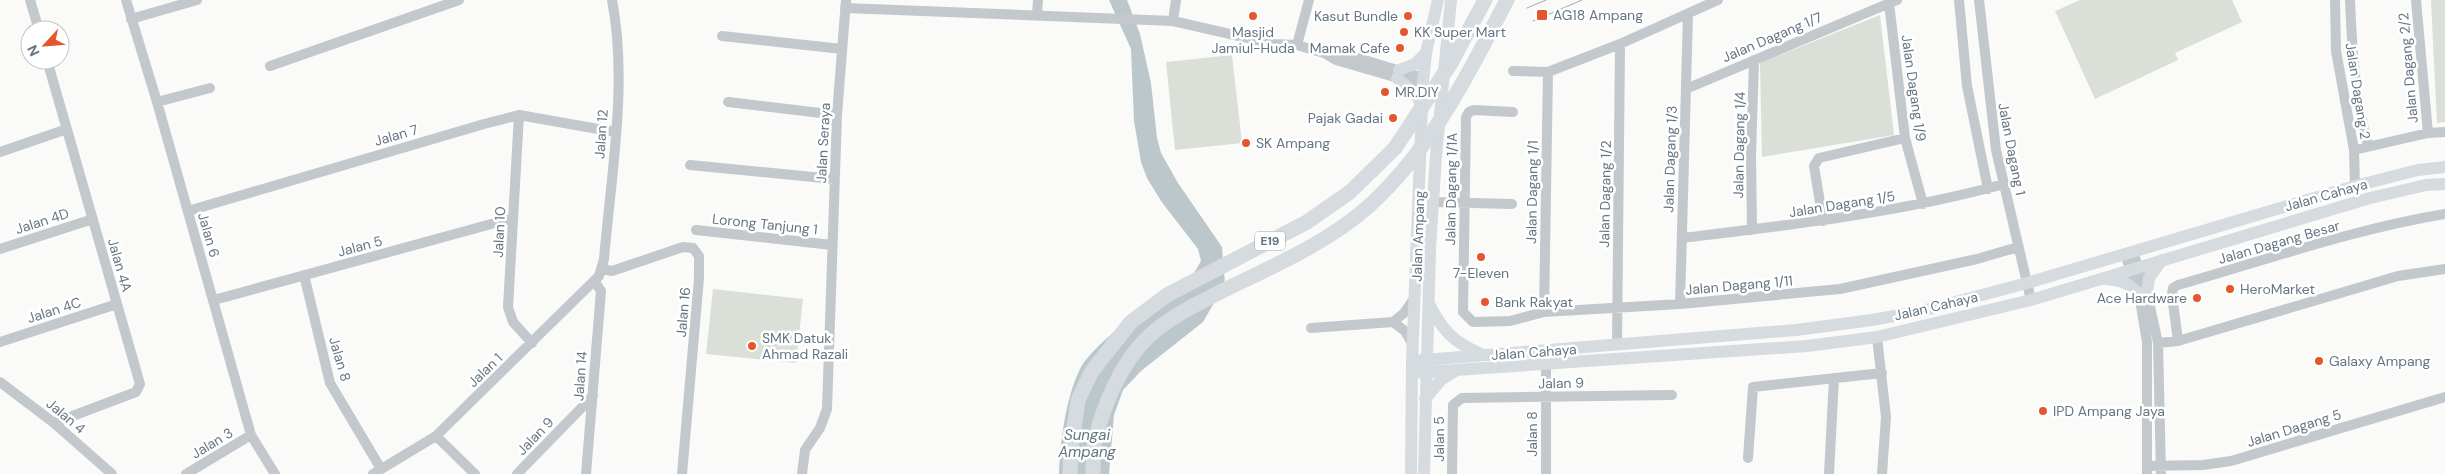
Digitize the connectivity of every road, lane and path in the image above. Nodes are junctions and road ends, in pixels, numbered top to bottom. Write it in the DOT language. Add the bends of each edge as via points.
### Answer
graph roads {
  1 [pos="30,0"];
  2 [pos="126,0"];
  3 [pos="197,0"];
  4 [pos="459,0"];
  5 [pos="612,0"];
  6 [pos="1038,0"];
  7 [pos="1176,0"];
  8 [pos="1308,0"];
  9 [pos="1438,0"];
  10 [pos="1451,0"];
  11 [pos="1485,0"];
  12 [pos="1508,0"];
  13 [pos="1718,0"];
  14 [pos="1959,0"];
  15 [pos="1979,0"];
  16 [pos="2335,0"];
  17 [pos="2350,0"];
  18 [pos="2416,0"];
  19 [pos="1893,2"];
  20 [pos="846,4"];
  21 [pos="1688,14"];
  22 [pos="1037,15"];
  23 [pos="131,19"];
  24 [pos="36,20"];
  25 [pos="1168,21"];
  26 [pos="722,36"];
  27 [pos="1620,44"];
  28 [pos="1297,45"];
  29 [pos="842,49"];
  30 [pos="1426,54"];
  31 [pos="1754,60"];
  32 [pos="270,66"];
  33 [pos="1444,68"];
  34 [pos="50,70"];
  35 [pos="1513,71"];
  36 [pos="1548,72"];
  37 [pos="1398,74"];
  38 [pos="1423,82"];
  39 [pos="210,88"];
  40 [pos="1686,89"];
  41 [pos="157,102"];
  42 [pos="728,102"];
  43 [pos="1422,106"];
  44 [pos="1513,112"];
  45 [pos="837,114"];
  46 [pos="519,116"];
  47 [pos="67,129"];
  48 [pos="615,132"];
  49 [pos="2445,132"];
  50 [pos="2428,133"];
  51 [pos="1905,138"];
  52 [pos="2368,146"];
  53 [pos="2354,150"];
  54 [pos="0,152"];
  55 [pos="1436,156"];
  56 [pos="690,165"];
  57 [pos="2445,167"];
  58 [pos="834,179"];
  59 [pos="2004,184"];
  60 [pos="2445,184"];
  61 [pos="2355,186"];
  62 [pos="1988,189"];
  63 [pos="1433,202"];
  64 [pos="1464,203"];
  65 [pos="1512,204"];
  66 [pos="1923,204"];
  67 [pos="188,210"];
  68 [pos="2445,214"];
  69 [pos="513,218"];
  70 [pos="93,219"];
  71 [pos="1823,221"];
  72 [pos="696,230"];
  73 [pos="1752,230"];
  74 [pos="1682,238"];
  75 [pos="832,245"];
  76 [pos="2018,247"];
  77 [pos="0,250"];
  78 [pos="2129,253"];
  79 [pos="2162,260"];
  80 [pos="2134,268"];
  81 [pos="602,269"];
  82 [pos="2445,270"];
  83 [pos="304,275"];
  84 [pos="2102,278"];
  85 [pos="595,282"];
  86 [pos="2026,283"];
  87 [pos="2143,293"];
  88 [pos="1416,296"];
  89 [pos="214,300"];
  90 [pos="2030,300"];
  91 [pos="1428,302"];
  92 [pos="117,304"];
  93 [pos="1680,304"];
  94 [pos="1616,308"];
  95 [pos="1463,312"];
  96 [pos="1544,312"];
  97 [pos="1393,322"];
  98 [pos="1311,328"];
  99 [pos="1877,336"];
  100 [pos="2178,341"];
  101 [pos="0,342"];
  102 [pos="532,343"];
  103 [pos="2158,343"];
  104 [pos="1413,345"];
  105 [pos="1617,345"];
  106 [pos="1486,356"];
  107 [pos="1546,364"];
  108 [pos="1426,366"];
  109 [pos="1412,367"];
  110 [pos="1455,371"];
  111 [pos="1882,373"];
  112 [pos="1834,378"];
  113 [pos="0,382"];
  114 [pos="1672,395"];
  115 [pos="592,396"];
  116 [pos="1546,397"];
  117 [pos="2445,397"];
  118 [pos="1425,398"];
  119 [pos="1452,405"];
  120 [pos="54,423"];
  121 [pos="251,435"];
  122 [pos="436,436"];
  123 [pos="1748,458"];
  124 [pos="2148,470"];
  125 [pos="2161,470"];
  126 [pos="377,472"];
  127 [pos="112,474"];
  128 [pos="186,474"];
  129 [pos="275,474"];
  130 [pos="475,474"];
  131 [pos="517,474"];
  132 [pos="586,474"];
  133 [pos="682,474"];
  134 [pos="802,474"];
  135 [pos="1070,474"];
  136 [pos="1093,474"];
  137 [pos="1411,474"];
  138 [pos="1424,474"];
  139 [pos="1452,474"];
  140 [pos="1546,474"];
  141 [pos="1829,474"];
  142 [pos="1882,474"];
  1 -- 24 [label="street"];
  2 -- 23 [label="street, Jalan 6"];
  3 -- 23 [label="street"];
  4 -- 32 [label="street"];
  5 -- 48 [label="street, Jalan 12" via="618,40"];
  6 -- 22 [label="street"];
  7 -- 25 [label="street"];
  8 -- 28 [label="street"];
  9 -- 30 [label="main road, Jalan Ampang"];
  10 -- 33 [label="main road, Jalan Ampang"];
  11 -- 135 [label="highway, E19" via="1450,63 1395,148 1350,192 1306,222 1167,295 1131,322 1092,371 1078,400"];
  12 -- 136 [label="highway, E19" via="1460,89 1410,162 1368,207 1328,238 1185,310 1148,337 1117,381 1106,407 1095,441"];
  13 -- 21 [label="street"];
  14 -- 62 [label="street" via="1967,86"];
  15 -- 59 [label="street, Jalan Dagang 1" via="1989,103"];
  16 -- 53 [label="street, Jalan Dagang 2" via="2336,51"];
  17 -- 52 [label="street" via="2357,91"];
  18 -- 50 [label="street, Jalan Dagang 2/2"];
  19 -- 31 [label="street, Jalan Dagang 1/7"];
  19 -- 51 [label="street, Jalan Dagang 1/9"];
  20 -- 22 [label="street"];
  20 -- 29 [label="street, Jalan Seraya"];
  21 -- 27 [label="street"];
  21 -- 40 [label="street, Jalan Dagang 1/3"];
  22 -- 25 [label="street"];
  23 -- 41 [label="street, Jalan 6"];
  25 -- 28 [label="street" via="1274,44"];
  26 -- 29 [label="street"];
  27 -- 36 [label="street"];
  27 -- 94 [label="street, Jalan Dagang 1/2"];
  28 -- 37 [label="street" via="1324,53 1338,52"];
  29 -- 45 [label="street, Jalan Seraya"];
  30 -- 37 [label="main road"];
  30 -- 38 [label="main road, Jalan Ampang"];
  31 -- 40 [label="street, Jalan Dagang 1/7"];
  31 -- 73 [label="street, Jalan Dagang 1/4"];
  33 -- 38 [label="main road" via="1434,79"];
  33 -- 55 [label="main road, Jalan Ampang"];
  34 -- 47 [label="street, Jalan 4A"];
  35 -- 36 [label="street"];
  36 -- 96 [label="street, Jalan Dagang 1/1"];
  37 -- 38 [label="street" via="1415,83"];
  37 -- 43 [label="main road"];
  38 -- 43 [label="main road, Jalan Ampang"];
  38 -- 55 [label="main road" via="1430,92 1428,130"];
  39 -- 41 [label="street"];
  40 -- 74 [label="street, Jalan Dagang 1/3"];
  41 -- 67 [label="street, Jalan 6"];
  42 -- 45 [label="street"];
  43 -- 88 [label="main road, Jalan Ampang"];
  44 -- 64 [label="street, Jalan Dagang 1/1A" via="1469,112 1465,133"];
  45 -- 58 [label="street, Jalan Seraya"];
  46 -- 48 [label="street, Jalan 7"];
  46 -- 67 [label="street, Jalan 7"];
  46 -- 69 [label="street, Jalan 10"];
  47 -- 54 [label="street"];
  47 -- 70 [label="street, Jalan 4A"];
  48 -- 81 [label="street, Jalan 12"];
  49 -- 50 [label="street"];
  50 -- 52 [label="street"];
  51 -- 66 [label="street, Jalan Dagang 1/9"];
  51 -- 71 [label="street" via="1819,158 1814,166"];
  52 -- 53 [label="street"];
  53 -- 61 [label="street, Jalan Dagang 2"];
  55 -- 63 [label="main road, Jalan Ampang"];
  56 -- 58 [label="street"];
  57 -- 61 [label="main road, Jalan Cahaya" via="2418,170"];
  58 -- 75 [label="street, Jalan Seraya"];
  59 -- 62 [label="street, Jalan Dagang 1/5"];
  59 -- 76 [label="street, Jalan Dagang 1"];
  60 -- 79 [label="main road, Jalan Cahaya" via="2426,185 2370,198"];
  61 -- 78 [label="main road, Jalan Cahaya"];
  62 -- 66 [label="street, Jalan Dagang 1/5"];
  63 -- 64 [label="street"];
  63 -- 91 [label="main road, Jalan Ampang"];
  64 -- 65 [label="street"];
  64 -- 95 [label="street, Jalan Dagang 1/1A"];
  66 -- 71 [label="street, Jalan Dagang 1/5"];
  67 -- 89 [label="street, Jalan 6"];
  68 -- 100 [label="street, Jalan Dagang Besar" via="2405,220 2178,285 2173,288 2172,295"];
  69 -- 83 [label="street, Jalan 5"];
  69 -- 102 [label="street, Jalan 10" via="508,308 513,322"];
  70 -- 77 [label="street, Jalan 4D"];
  70 -- 92 [label="street, Jalan 4A"];
  71 -- 73 [label="street, Jalan Dagang 1/5"];
  72 -- 75 [label="street, Lorong Tanjung 1"];
  73 -- 74 [label="street, Jalan Dagang 1/5"];
  74 -- 93 [label="street, Jalan Dagang 1/3"];
  75 -- 134 [label="street, Jalan Seraya" via="826,409 820,428 805,450"];
  76 -- 86 [label="street, Jalan Dagang 1"];
  76 -- 93 [label="street, Jalan Dagang 1/11" via="1840,289"];
  78 -- 80 [label="street"];
  78 -- 86 [label="main road, Jalan Cahaya"];
  79 -- 80 [label="main road, Jalan Cahaya"];
  79 -- 87 [label="main road"];
  80 -- 84 [label="main road, Jalan Cahaya"];
  80 -- 87 [label="street"];
  81 -- 85 [label="street, Jalan 1"];
  81 -- 133 [label="street, Jalan 16" via="612,271 684,247 693,248 698,256 699,278"];
  82 -- 100 [label="street" via="2398,276"];
  83 -- 89 [label="street, Jalan 5"];
  83 -- 126 [label="street, Jalan 8" via="330,383"];
  84 -- 87 [label="main road" via="2119,279"];
  84 -- 90 [label="main road, Jalan Cahaya"];
  85 -- 102 [label="street, Jalan 1"];
  85 -- 115 [label="street, Jalan 14" via="601,291"];
  86 -- 90 [label="street, Jalan Dagang 1"];
  86 -- 105 [label="main road, Jalan Cahaya" via="1872,320 1796,330"];
  87 -- 103 [label="street"];
  87 -- 124 [label="street" via="2147,342"];
  88 -- 97 [label="street"];
  88 -- 104 [label="main road, Jalan Ampang"];
  89 -- 121 [label="street, Jalan 6"];
  90 -- 99 [label="main road, Jalan Cahaya"];
  91 -- 106 [label="main road" via="1437,320 1455,341"];
  91 -- 108 [label="main road, Jalan Ampang"];
  92 -- 101 [label="street, Jalan 4C"];
  92 -- 120 [label="street, Jalan 4A" via="139,389"];
  93 -- 94 [label="street, Jalan Dagang 1/11"];
  94 -- 96 [label="street, Jalan Dagang 1/11"];
  94 -- 105 [label="street, Jalan Dagang 1/2"];
  95 -- 96 [label="street, Jalan Dagang 1/11" via="1473,322 1510,321"];
  97 -- 98 [label="street"];
  97 -- 104 [label="street"];
  99 -- 107 [label="main road, Jalan Cahaya" via="1807,346"];
  99 -- 111 [label="street"];
  100 -- 103 [label="street"];
  102 -- 122 [label="street, Jalan 1"];
  103 -- 125 [label="street"];
  104 -- 109 [label="main road, Jalan Ampang"];
  105 -- 106 [label="main road, Jalan Cahaya"];
  106 -- 108 [label="main road, Jalan Cahaya"];
  107 -- 110 [label="main road, Jalan Cahaya"];
  107 -- 116 [label="street, Jalan 8"];
  108 -- 109 [label="main road, Jalan Cahaya"];
  108 -- 110 [label="main road, Jalan Cahaya"];
  108 -- 118 [label="main road, Jalan Ampang"];
  109 -- 137 [label="main road, Jalan Ampang"];
  110 -- 118 [label="main road" via="1441,380"];
  111 -- 112 [label="street"];
  111 -- 142 [label="street" via="1886,417"];
  112 -- 123 [label="street" via="1753,387"];
  112 -- 141 [label="street"];
  113 -- 120 [label="street, Jalan 4"];
  114 -- 116 [label="street, Jalan 9"];
  115 -- 131 [label="street, Jalan 9"];
  115 -- 132 [label="street, Jalan 14"];
  116 -- 119 [label="street, Jalan 9" via="1462,398"];
  116 -- 140 [label="street, Jalan 8"];
  117 -- 125 [label="street, Jalan Dagang 5" via="2231,461"];
  118 -- 138 [label="main road, Jalan Ampang"];
  119 -- 139 [label="street, Jalan 5"];
  120 -- 127 [label="street, Jalan 4"];
  121 -- 128 [label="street, Jalan 3"];
  121 -- 129 [label="street, Jalan 6"];
  122 -- 126 [label="street, Jalan 1"];
  122 -- 130 [label="street"];
  124 -- 125 [label="street, Jalan Dagang 5"];
}
